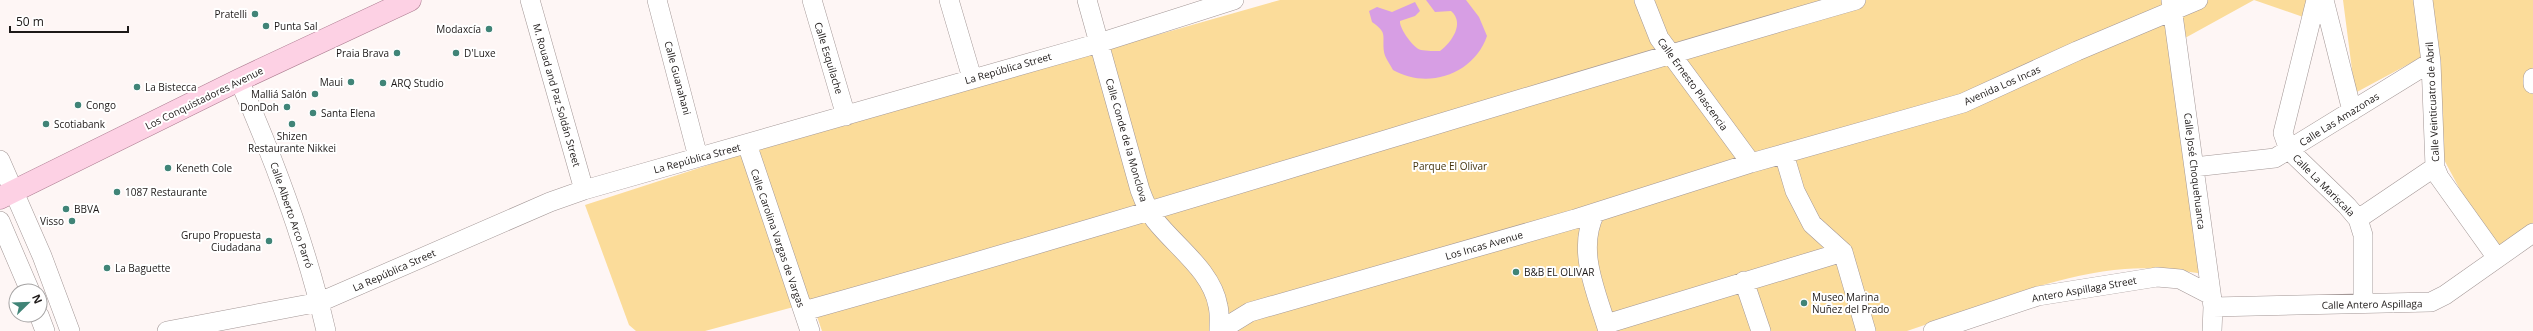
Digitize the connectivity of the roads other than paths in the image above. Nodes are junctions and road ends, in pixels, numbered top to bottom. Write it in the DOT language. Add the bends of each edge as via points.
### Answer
graph roads {
  1 [pos="410,0"];
  2 [pos="530,0"];
  3 [pos="657,0"];
  4 [pos="812,0"];
  5 [pos="949,0"];
  6 [pos="1087,0"];
  7 [pos="1644,0"];
  8 [pos="1856,0"];
  9 [pos="2198,0"];
  10 [pos="2316,0"];
  11 [pos="2324,0"];
  12 [pos="2424,0"];
  13 [pos="1229,1"];
  14 [pos="2171,5"];
  15 [pos="1099,43"];
  16 [pos="1669,54"];
  17 [pos="2431,62"];
  18 [pos="972,78"];
  19 [pos="2533,78"];
  20 [pos="238,80"];
  21 [pos="2533,84"];
  22 [pos="2352,111"];
  23 [pos="846,116"];
  24 [pos="747,144"];
  25 [pos="2289,150"];
  26 [pos="1784,154"];
  27 [pos="698,157"];
  28 [pos="0,160"];
  29 [pos="1752,163"];
  30 [pos="2435,166"];
  31 [pos="2194,167"];
  32 [pos="584,190"];
  33 [pos="7,195"];
  34 [pos="1149,212"];
  35 [pos="1595,213"];
  36 [pos="2358,219"];
  37 [pos="0,221"];
  38 [pos="2533,233"];
  39 [pos="1843,252"];
  40 [pos="2497,258"];
  41 [pos="1744,281"];
  42 [pos="27,283"];
  43 [pos="2212,301"];
  44 [pos="320,302"];
  45 [pos="2363,304"];
  46 [pos="804,311"];
  47 [pos="1607,328"];
  48 [pos="70,331"];
  49 [pos="167,331"];
  50 [pos="326,331"];
  51 [pos="810,331"];
  52 [pos="1219,331"];
  53 [pos="1762,331"];
  54 [pos="1866,331"];
  55 [pos="1933,331"];
  56 [pos="2212,331"];
  1 -- 20 [label="main road, Los Conquistadores Avenue"];
  2 -- 32 [label="street, M. Rouad and Paz Soldán Street"];
  3 -- 27 [label="street, Calle Guanahani"];
  4 -- 23 [label="street, Calle Esquilache"];
  5 -- 18 [label="street"];
  6 -- 15 [label="street, Calle Conde de la Monclova"];
  7 -- 16 [label="street, Calle Ernesto Plascencia" via="1659,38"];
  8 -- 16 [label="street"];
  9 -- 14 [label="street, Avenida Los Incas"];
  10 -- 25 [label="street, Calle La Mariscala" via="2283,133"];
  11 -- 22 [label="street"];
  12 -- 17 [label="street, Calle Veinticuatro de Abril"];
  13 -- 15 [label="street, La República Street"];
  14 -- 26 [label="street, Avenida Los Incas" via="1978,98"];
  14 -- 31 [label="street, Calle José Choquehuanca"];
  15 -- 18 [label="street, La República Street"];
  15 -- 34 [label="street, Calle Conde de la Monclova" via="1140,190"];
  16 -- 29 [label="street, Calle Ernesto Plascencia"];
  16 -- 34 [label="street"];
  17 -- 22 [label="street, Calle Las Amazonas"];
  17 -- 30 [label="street, Calle Veinticuatro de Abril"];
  18 -- 23 [label="street, La República Street"];
  19 -- 21 [label="street"];
  20 -- 33 [label="main road, Los Conquistadores Avenue"];
  20 -- 44 [label="street, Calle Alberto Arco Parró" via="262,132 298,229"];
  22 -- 25 [label="street, Calle Las Amazonas"];
  23 -- 24 [label="street, La República Street"];
  24 -- 27 [label="street, La República Street"];
  24 -- 46 [label="street, Calle Carolina Vargas de Vargas"];
  25 -- 31 [label="street, Calle Las Amazonas" via="2263,161"];
  25 -- 36 [label="street, Calle La Mariscala"];
  26 -- 29 [label="street, Avenida Los Incas"];
  26 -- 39 [label="street" via="1795,191 1809,219"];
  27 -- 32 [label="street, La República Street"];
  28 -- 33 [label="street"];
  29 -- 35 [label="street, Los Incas Avenue"];
  30 -- 36 [label="street"];
  30 -- 40 [label="street, Calle Veinticuatro de Abril" via="2439,176"];
  31 -- 43 [label="street, Calle José Choquehuanca"];
  32 -- 44 [label="street, La República Street" via="550,202"];
  33 -- 48 [label="street" via="42,256"];
  34 -- 46 [label="street"];
  34 -- 52 [label="street, Calle Conde de la Monclova" via="1198,268 1212,289 1218,306"];
  35 -- 47 [label="street" via="1587,232 1586,252"];
  35 -- 52 [label="street, Los Incas Avenue" via="1250,312"];
  36 -- 45 [label="street, Calle La Mariscala" via="2363,235"];
  37 -- 42 [label="street"];
  38 -- 40 [label="street, Calle Antero Aspillaga"];
  39 -- 41 [label="street"];
  39 -- 54 [label="street"];
  40 -- 45 [label="street, Calle Antero Aspillaga" via="2436,301 2426,304"];
  41 -- 47 [label="street"];
  41 -- 53 [label="street"];
  43 -- 45 [label="street, Calle Antero Aspillaga"];
  43 -- 55 [label="street, Antero Aspillaga Street" via="2186,281 2173,277 2157,277 2038,296"];
  43 -- 56 [label="street, Calle José Choquehuanca"];
  44 -- 49 [label="street, La República Street"];
  44 -- 50 [label="street, Calle Alberto Arco Parró"];
  46 -- 51 [label="street, Calle Carolina Vargas de Vargas"];
}
